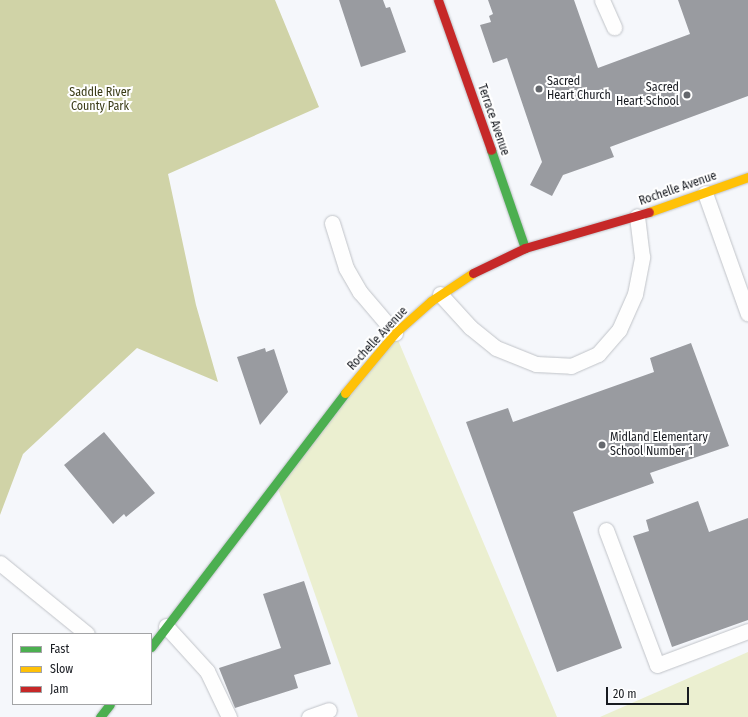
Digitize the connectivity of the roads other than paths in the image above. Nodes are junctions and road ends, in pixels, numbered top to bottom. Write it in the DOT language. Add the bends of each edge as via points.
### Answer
graph roads {
  1 [pos="438,0"];
  2 [pos="602,0"];
  3 [pos="614,27"];
  4 [pos="748,177"];
  5 [pos="705,193"];
  6 [pos="638,216"];
  7 [pos="332,223"];
  8 [pos="525,248"];
  9 [pos="440,294"];
  10 [pos="748,314"];
  11 [pos="395,334"];
  12 [pos="606,530"];
  13 [pos="0,563"];
  14 [pos="166,626"];
  15 [pos="748,631"];
  16 [pos="86,633"];
  17 [pos="152,646"];
  18 [pos="109,705"];
  19 [pos="329,710"];
  20 [pos="100,717"];
  21 [pos="229,717"];
  22 [pos="309,717"];
  1 -- 8 [label="street, Terrace Avenue"];
  2 -- 3 [label="lane"];
  4 -- 5 [label="street, Rochelle Avenue"];
  5 -- 6 [label="street, Rochelle Avenue"];
  5 -- 10 [label="lane"];
  6 -- 8 [label="street, Rochelle Avenue"];
  6 -- 9 [label="lane" via="642,257 635,294 619,330 598,354 571,366 536,364 496,348 470,327"];
  7 -- 11 [label="lane" via="346,268 360,292"];
  8 -- 9 [label="street, Rochelle Avenue" via="472,274"];
  9 -- 11 [label="street, Rochelle Avenue"];
  11 -- 14 [label="street, Rochelle Avenue" via="346,392"];
  12 -- 15 [label="lane" via="657,665"];
  13 -- 16 [label="lane"];
  14 -- 17 [label="street, Rochelle Avenue"];
  14 -- 21 [label="lane" via="206,671"];
  18 -- 20 [label="street"];
  19 -- 22 [label="lane"];
}
